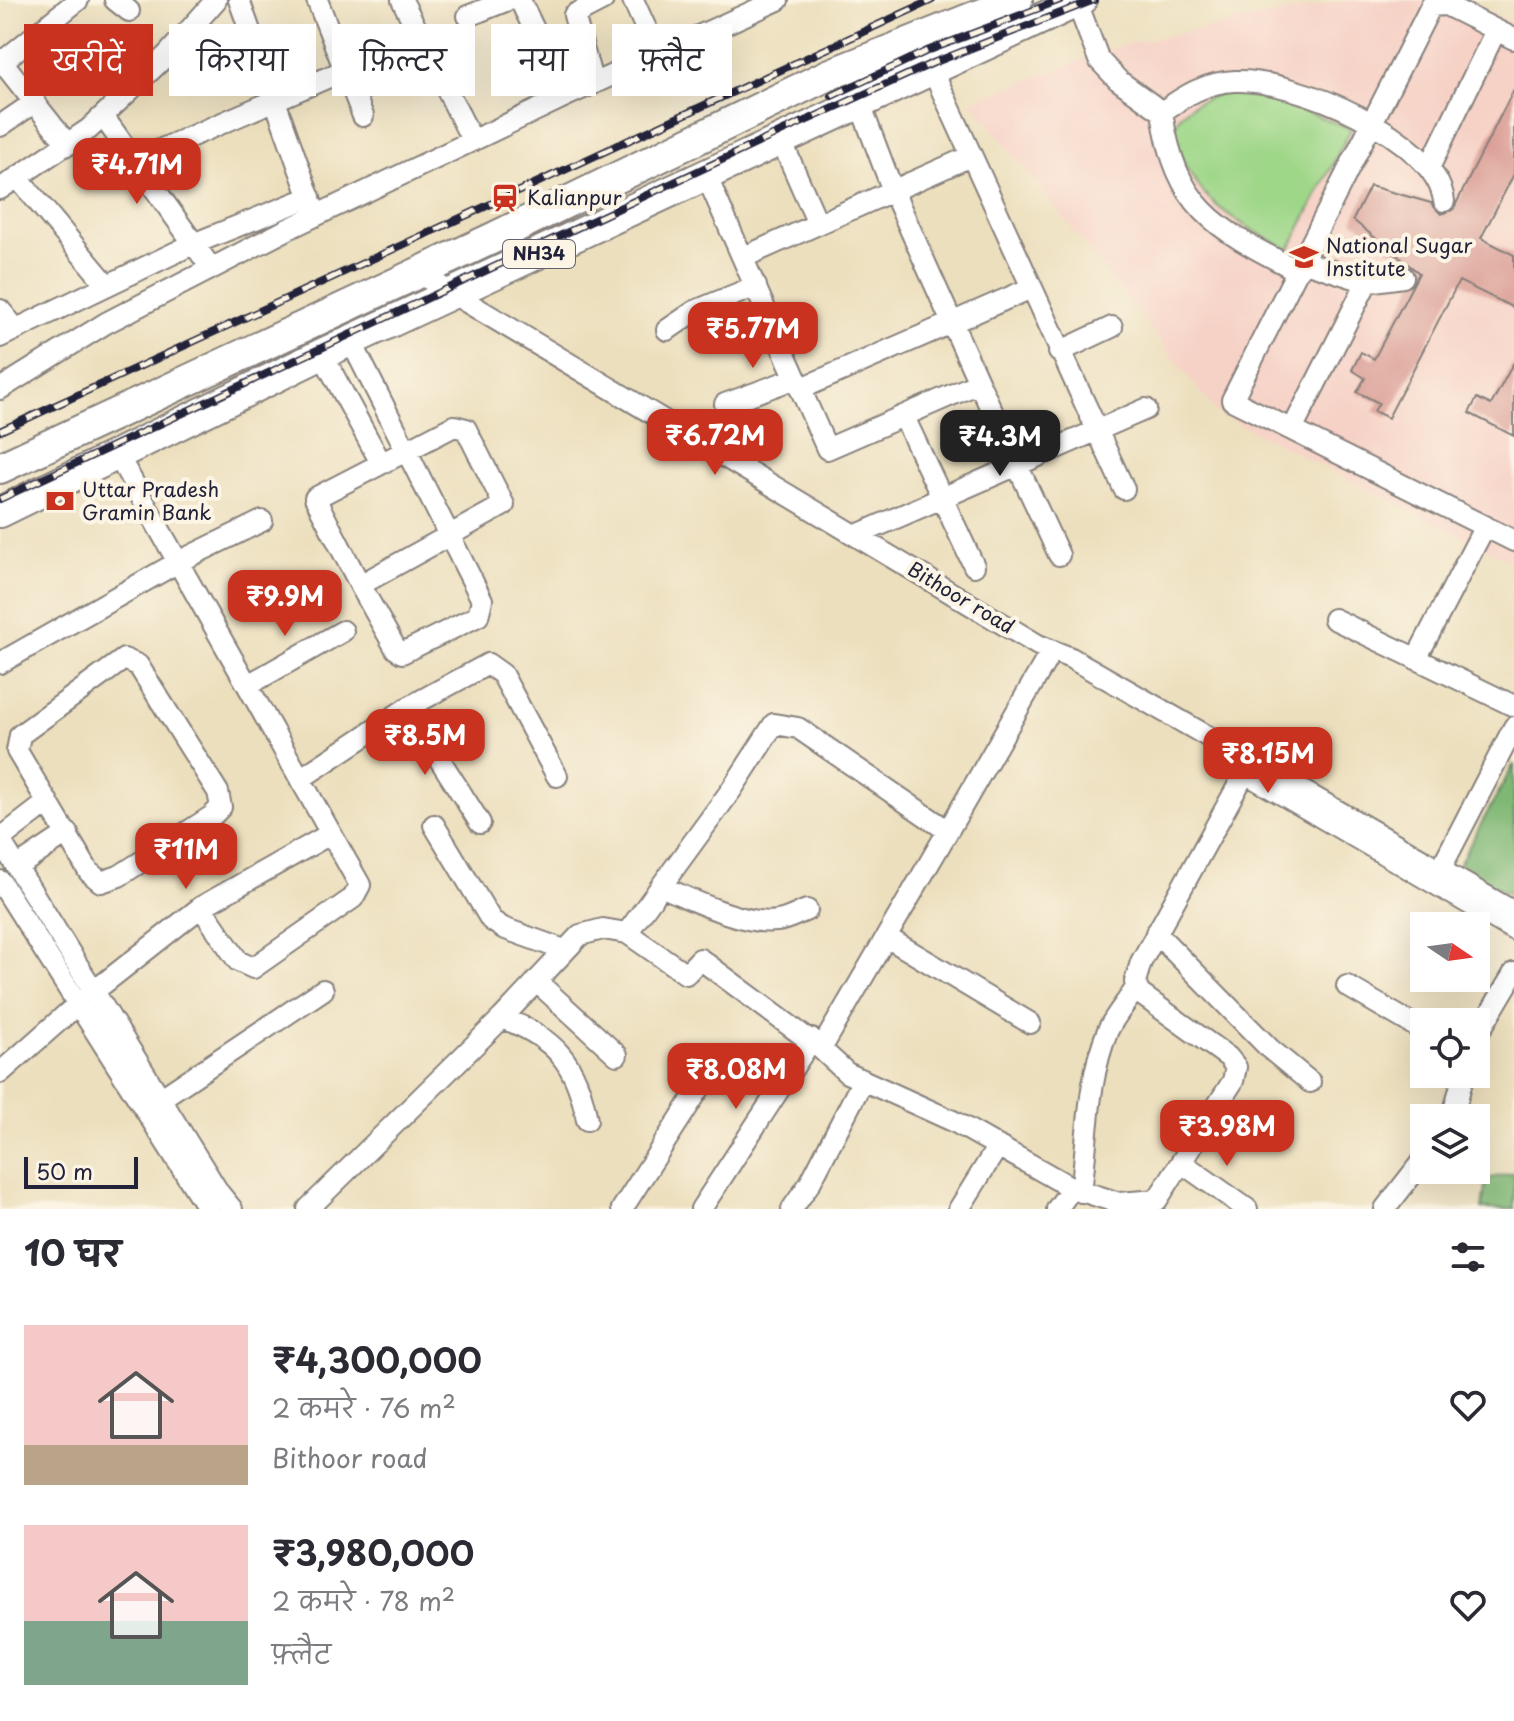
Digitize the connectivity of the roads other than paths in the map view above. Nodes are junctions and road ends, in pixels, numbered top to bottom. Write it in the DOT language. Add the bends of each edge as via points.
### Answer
graph roads {
  1 [pos="78,0"];
  2 [pos="216,0"];
  3 [pos="239,0"];
  4 [pos="317,0"];
  5 [pos="402,0"];
  6 [pos="508,0"];
  7 [pos="520,0"];
  8 [pos="603,0"];
  9 [pos="633,0"];
  10 [pos="778,0"];
  11 [pos="1017,0"];
  12 [pos="1078,0"];
  13 [pos="468,16"];
  14 [pos="532,24"];
  15 [pos="576,24"];
  16 [pos="644,24"];
  17 [pos="726,24"];
  18 [pos="1505,35"];
  19 [pos="332,38"];
  20 [pos="1,60"];
  21 [pos="932,69"];
  22 [pos="332,76"];
  23 [pos="355,96"];
  24 [pos="566,96"];
  25 [pos="276,101"];
  26 [pos="35,102"];
  27 [pos="860,104"];
  28 [pos="1162,112"];
  29 [pos="103,116"];
  30 [pos="363,116"];
  31 [pos="1373,123"];
  32 [pos="0,126"];
  33 [pos="472,140"];
  34 [pos="781,140"];
  35 [pos="68,145"];
  36 [pos="971,156"];
  37 [pos="134,161"];
  38 [pos="1430,166"];
  39 [pos="706,175"];
  40 [pos="18,178"];
  41 [pos="0,189"];
  42 [pos="893,191"];
  43 [pos="1444,201"];
  44 [pos="313,206"];
  45 [pos="818,224"];
  46 [pos="193,244"];
  47 [pos="744,257"];
  48 [pos="211,268"];
  49 [pos="415,271"];
  50 [pos="1298,271"];
  51 [pos="1403,277"];
  52 [pos="1367,282"];
  53 [pos="107,285"];
  54 [pos="756,286"];
  55 [pos="1029,289"];
  56 [pos="453,294"];
  57 [pos="0,310"];
  58 [pos="952,325"];
  59 [pos="1112,327"];
  60 [pos="667,330"];
  61 [pos="8,332"];
  62 [pos="351,341"];
  63 [pos="1059,352"];
  64 [pos="322,354"];
  65 [pos="798,383"];
  66 [pos="979,383"];
  67 [pos="0,389"];
  68 [pos="725,404"];
  69 [pos="1146,409"];
  70 [pos="904,417"];
  71 [pos="1292,430"];
  72 [pos="1096,431"];
  73 [pos="405,450"];
  74 [pos="117,454"];
  75 [pos="381,463"];
  76 [pos="1019,464"];
  77 [pos="0,468"];
  78 [pos="1124,489"];
  79 [pos="940,497"];
  80 [pos="0,512"];
  81 [pos="262,521"];
  82 [pos="1485,526"];
  83 [pos="857,535"];
  84 [pos="449,536"];
  85 [pos="1514,541"];
  86 [pos="1059,555"];
  87 [pos="180,561"];
  88 [pos="974,566"];
  89 [pos="360,585"];
  90 [pos="1334,619"];
  91 [pos="343,631"];
  92 [pos="1044,650"];
  93 [pos="1416,659"];
  94 [pos="0,663"];
  95 [pos="248,685"];
  96 [pos="1514,706"];
  97 [pos="407,708"];
  98 [pos="1514,727"];
  99 [pos="1245,773"];
  100 [pos="557,776"];
  101 [pos="300,779"];
  102 [pos="48,802"];
  103 [pos="480,823"];
  104 [pos="434,825"];
  105 [pos="948,831"];
  106 [pos="68,833"];
  107 [pos="330,834"];
  108 [pos="0,839"];
  109 [pos="17,867"];
  110 [pos="1440,870"];
  111 [pos="0,881"];
  112 [pos="661,886"];
  113 [pos="201,907"];
  114 [pos="807,910"];
  115 [pos="1514,912"];
  116 [pos="1514,930"];
  117 [pos="627,933"];
  118 [pos="1156,933"];
  119 [pos="888,938"];
  120 [pos="564,950"];
  121 [pos="1514,973"];
  122 [pos="536,981"];
  123 [pos="1347,986"];
  124 [pos="1136,988"];
  125 [pos="323,990"];
  126 [pos="86,997"];
  127 [pos="1490,1013"];
  128 [pos="502,1018"];
  129 [pos="1030,1023"];
  130 [pos="1410,1023"];
  131 [pos="817,1044"];
  132 [pos="617,1055"];
  133 [pos="715,1064"];
  134 [pos="0,1073"];
  135 [pos="863,1080"];
  136 [pos="1310,1082"];
  137 [pos="160,1099"];
  138 [pos="587,1120"];
  139 [pos="998,1146"];
  140 [pos="1182,1163"];
  141 [pos="1410,1177"];
  142 [pos="1076,1190"];
  143 [pos="208,1209"];
  144 [pos="232,1209"];
  145 [pos="308,1209"];
  146 [pos="622,1209"];
  147 [pos="701,1209"];
  148 [pos="792,1209"];
  149 [pos="959,1209"];
  150 [pos="1057,1209"];
  151 [pos="1247,1209"];
  152 [pos="1385,1209"];
  1 -- 20 [label="street"];
  2 -- 29 [label="street"];
  3 -- 25 [label="street"];
  4 -- 19 [label="street"];
  5 -- 33 [label="street"];
  6 -- 13 [label="street"];
  7 -- 14 [label="street"];
  8 -- 15 [label="street" via="574,15"];
  9 -- 16 [label="street"];
  10 -- 17 [label="street"];
  11 -- 49 [label="highway, NH34" via="828,75"];
  12 -- 21 [label="highway, NH34"];
  12 -- 28 [label="street" via="1099,60"];
  18 -- 31 [label="street" via="1446,5 1433,4"];
  18 -- 38 [label="street"];
  20 -- 26 [label="street"];
  21 -- 27 [label="highway, NH34"];
  21 -- 36 [label="street"];
  22 -- 25 [label="street"];
  23 -- 30 [label="street"];
  24 -- 33 [label="street"];
  25 -- 37 [label="street"];
  25 -- 44 [label="street"];
  26 -- 32 [label="street"];
  26 -- 35 [label="street"];
  27 -- 34 [label="highway, NH34"];
  27 -- 42 [label="street"];
  28 -- 31 [label="street" via="1190,91 1234,81 1267,84 1317,99"];
  28 -- 50 [label="street" via="1168,153 1190,199 1238,240"];
  29 -- 35 [label="street"];
  29 -- 37 [label="street"];
  31 -- 38 [label="street"];
  31 -- 50 [label="street"];
  33 -- 44 [label="street"];
  34 -- 39 [label="highway, NH34"];
  34 -- 45 [label="street"];
  35 -- 40 [label="street"];
  36 -- 42 [label="street"];
  36 -- 55 [label="street"];
  37 -- 46 [label="street"];
  38 -- 43 [label="street"];
  39 -- 47 [label="street"];
  39 -- 56 [label="highway, NH34"];
  40 -- 41 [label="street"];
  40 -- 53 [label="street"];
  42 -- 45 [label="street"];
  42 -- 58 [label="street"];
  44 -- 46 [label="street"];
  44 -- 48 [label="street"];
  45 -- 47 [label="street"];
  46 -- 48 [label="street"];
  46 -- 53 [label="street"];
  47 -- 54 [label="street"];
  48 -- 67 [label="street" via="106,323"];
  49 -- 56 [label="street, Bithoor road"];
  49 -- 77 [label="highway, NH34"];
  50 -- 52 [label="street" via="1305,262"];
  50 -- 71 [label="street" via="1232,400"];
  51 -- 52 [label="street"];
  52 -- 71 [label="street"];
  53 -- 61 [label="street"];
  54 -- 60 [label="street" via="695,311"];
  54 -- 65 [label="street"];
  55 -- 58 [label="street"];
  55 -- 63 [label="street"];
  56 -- 62 [label="highway, NH34"];
  56 -- 83 [label="street, Bithoor road"];
  57 -- 61 [label="street"];
  58 -- 65 [label="street"];
  58 -- 66 [label="street"];
  59 -- 63 [label="street"];
  62 -- 64 [label="highway, NH34"];
  62 -- 73 [label="street"];
  63 -- 72 [label="street"];
  64 -- 74 [label="highway, NH34"];
  64 -- 75 [label="street"];
  65 -- 68 [label="street"];
  65 -- 70 [label="street" via="827,449"];
  66 -- 70 [label="street"];
  66 -- 76 [label="street"];
  69 -- 72 [label="street"];
  70 -- 79 [label="street"];
  71 -- 82 [label="street"];
  72 -- 76 [label="street"];
  72 -- 78 [label="street"];
  73 -- 75 [label="street"];
  73 -- 84 [label="street"];
  73 -- 84 [label="street" via="462,426 502,498 499,510"];
  74 -- 80 [label="highway, NH34"];
  74 -- 87 [label="street"];
  75 -- 89 [label="street" via="315,498"];
  76 -- 79 [label="street"];
  76 -- 86 [label="street"];
  79 -- 83 [label="street"];
  79 -- 88 [label="street"];
  81 -- 87 [label="street"];
  82 -- 85 [label="street"];
  82 -- 93 [label="street"];
  83 -- 92 [label="street, Bithoor road"];
  84 -- 89 [label="street"];
  84 -- 89 [label="street" via="482,600 478,616 402,653"];
  87 -- 94 [label="street"];
  87 -- 95 [label="street"];
  90 -- 93 [label="street"];
  91 -- 95 [label="street"];
  92 -- 99 [label="street" via="1064,669"];
  92 -- 105 [label="street"];
  92 -- 110 [label="street, Bithoor road" via="1085,666"];
  93 -- 96 [label="street"];
  95 -- 101 [label="street"];
  97 -- 100 [label="street" via="481,665 492,665 502,674"];
  97 -- 101 [label="street"];
  97 -- 103 [label="street"];
  98 -- 110 [label="street"];
  99 -- 116 [label="street"];
  99 -- 118 [label="street"];
  101 -- 107 [label="street"];
  102 -- 106 [label="street"];
  102 -- 106 [label="street" via="17,751 20,735 131,659 218,792 221,807 105,882 93,877"];
  102 -- 108 [label="street"];
  104 -- 120 [label="street" via="491,920"];
  105 -- 112 [label="street" via="798,728 779,723"];
  105 -- 119 [label="street"];
  106 -- 109 [label="street"];
  107 -- 113 [label="street"];
  107 -- 113 [label="street" via="359,881 357,894 257,967 238,961"];
  108 -- 109 [label="street"];
  109 -- 126 [label="street"];
  110 -- 115 [label="street, Bithoor road"];
  111 -- 126 [label="street"];
  112 -- 114 [label="street" via="764,921"];
  112 -- 117 [label="street"];
  113 -- 126 [label="street"];
  117 -- 120 [label="street" via="589,931"];
  117 -- 131 [label="street" via="686,974 700,959"];
  118 -- 124 [label="street"];
  118 -- 136 [label="street" via="1270,1049"];
  119 -- 129 [label="street"];
  119 -- 131 [label="street"];
  120 -- 122 [label="street"];
  121 -- 127 [label="street"];
  122 -- 128 [label="street"];
  122 -- 132 [label="street"];
  123 -- 130 [label="street"];
  124 -- 140 [label="street" via="1236,1067 1233,1081"];
  124 -- 142 [label="street" via="1113,1021 1097,1069"];
  125 -- 137 [label="street"];
  126 -- 134 [label="street"];
  126 -- 137 [label="street"];
  126 -- 143 [label="street"];
  128 -- 138 [label="street" via="543,1036 560,1054 577,1079"];
  128 -- 145 [label="street"];
  131 -- 135 [label="street" via="838,1067"];
  131 -- 147 [label="street"];
  133 -- 146 [label="street"];
  135 -- 139 [label="street"];
  135 -- 148 [label="street"];
  137 -- 144 [label="street"];
  139 -- 142 [label="street"];
  139 -- 149 [label="street"];
  140 -- 142 [label="street" via="1164,1192 1148,1203 1107,1201"];
  140 -- 151 [label="street"];
  141 -- 152 [label="street"];
  142 -- 150 [label="street"];
}
